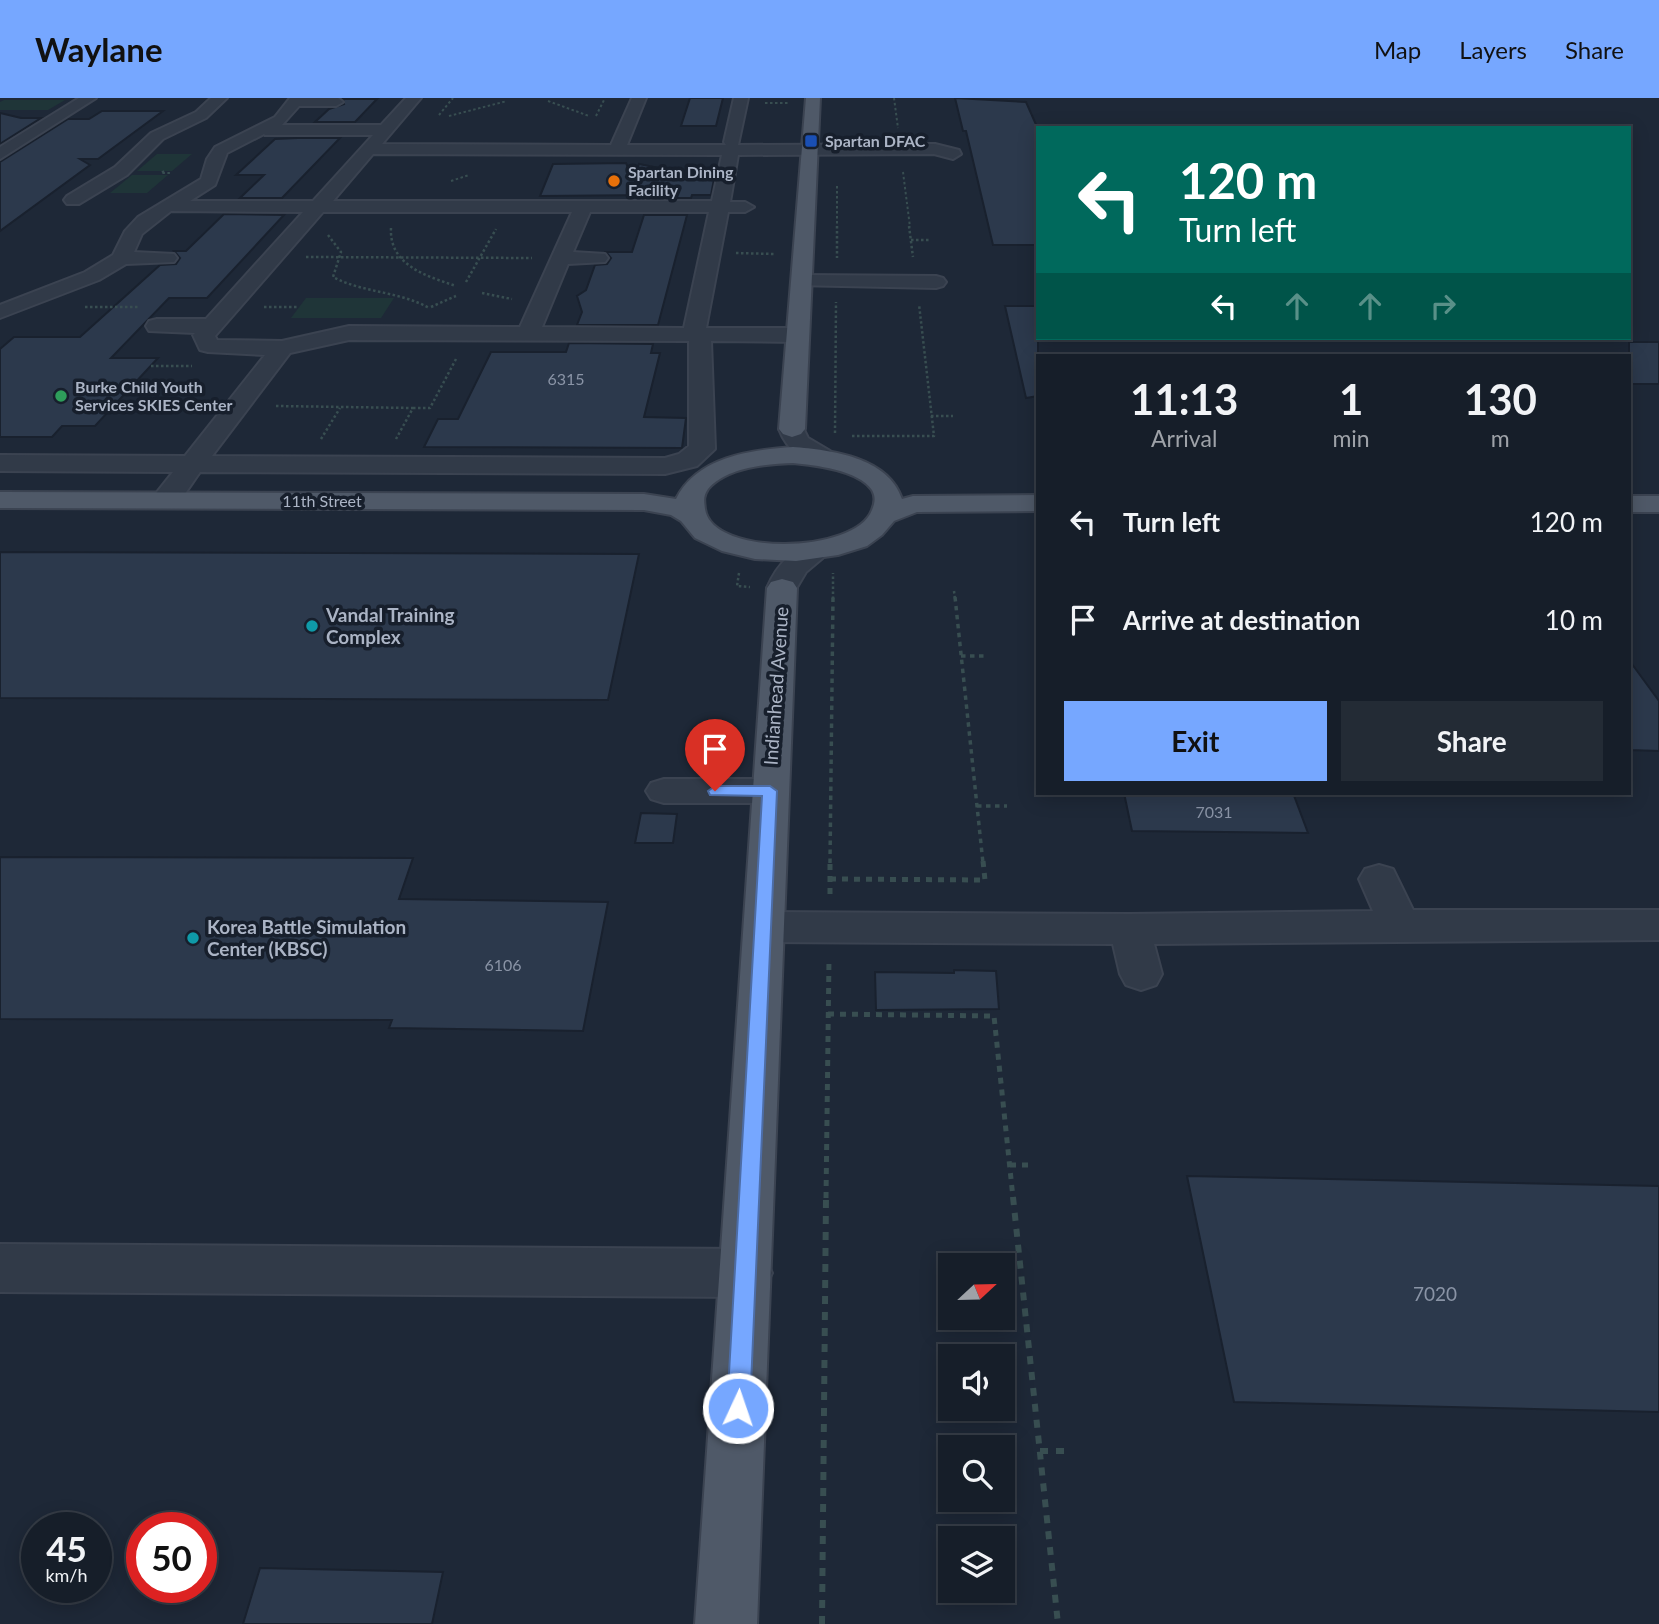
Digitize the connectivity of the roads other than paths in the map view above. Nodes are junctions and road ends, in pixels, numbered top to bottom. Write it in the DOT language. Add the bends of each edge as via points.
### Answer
graph roads {
  1 [pos="89,98"];
  2 [pos="220,98"];
  3 [pos="414,98"];
  4 [pos="741,98"];
  5 [pos="813,98"];
  6 [pos="297,100"];
  7 [pos="638,100"];
  8 [pos="336,102"];
  9 [pos="655,103"];
  10 [pos="61,115"];
  11 [pos="86,116"];
  12 [pos="265,130"];
  13 [pos="386,130"];
  14 [pos="731,146"];
  15 [pos="946,148"];
  16 [pos="369,149"];
  17 [pos="810,149"];
  18 [pos="617,150"];
  19 [pos="0,154"];
  20 [pos="213,170"];
  21 [pos="233,170"];
  22 [pos="669,190"];
  23 [pos="721,198"];
  24 [pos="73,200"];
  25 [pos="169,206"];
  26 [pos="318,206"];
  27 [pos="583,207"];
  28 [pos="746,207"];
  29 [pos="122,258"];
  30 [pos="167,258"];
  31 [pos="561,258"];
  32 [pos="598,258"];
  33 [pos="802,281"];
  34 [pos="936,282"];
  35 [pos="0,312"];
  36 [pos="157,326"];
  37 [pos="212,326"];
  38 [pos="528,334"];
  39 [pos="697,335"];
  40 [pos="798,335"];
  41 [pos="282,348"];
  42 [pos="792,429"];
  43 [pos="828,451"];
  44 [pos="767,456"];
  45 [pos="0,463"];
  46 [pos="192,464"];
  47 [pos="696,487"];
  48 [pos="0,500"];
  49 [pos="164,500"];
  50 [pos="644,502"];
  51 [pos="884,502"];
  52 [pos="1036,503"];
  53 [pos="1631,504"];
  54 [pos="1659,504"];
  55 [pos="692,516"];
  56 [pos="825,559"];
  57 [pos="748,562"];
  58 [pos="782,588"];
  59 [pos="664,791"];
  60 [pos="770,791"];
  61 [pos="1379,879"];
  62 [pos="1399,925"];
  63 [pos="1659,925"];
  64 [pos="764,927"];
  65 [pos="1130,929"];
  66 [pos="1140,974"];
  67 [pos="0,1268"];
  68 [pos="746,1273"];
  69 [pos="726,1624"];
  1 -- 10 [label="street"];
  2 -- 24 [label="street" via="201,115 158,136 121,171"];
  3 -- 13 [label="street"];
  4 -- 14 [label="street"];
  5 -- 17 [label="main road"];
  6 -- 8 [label="street"];
  6 -- 12 [label="street" via="281,120"];
  7 -- 9 [label="street"];
  7 -- 18 [label="street"];
  10 -- 11 [label="street"];
  10 -- 19 [label="street"];
  12 -- 13 [label="street"];
  12 -- 20 [label="street" via="221,150"];
  13 -- 16 [label="street"];
  14 -- 17 [label="street"];
  14 -- 18 [label="street"];
  14 -- 23 [label="street"];
  15 -- 17 [label="street"];
  16 -- 18 [label="street"];
  16 -- 26 [label="street"];
  17 -- 33 [label="main road"];
  20 -- 21 [label="street"];
  20 -- 25 [label="street" via="209,181"];
  22 -- 23 [label="street"];
  23 -- 27 [label="street"];
  23 -- 28 [label="street"];
  23 -- 39 [label="street"];
  25 -- 26 [label="street"];
  25 -- 29 [label="street" via="133,229"];
  26 -- 27 [label="street"];
  26 -- 37 [label="street"];
  27 -- 31 [label="street"];
  29 -- 30 [label="street"];
  29 -- 35 [label="street" via="92,276"];
  31 -- 32 [label="street"];
  31 -- 38 [label="street"];
  33 -- 34 [label="street"];
  33 -- 40 [label="main road"];
  36 -- 37 [label="street"];
  37 -- 41 [label="street" via="204,335 208,345"];
  38 -- 39 [label="street"];
  38 -- 41 [label="street" via="349,333"];
  39 -- 40 [label="street"];
  39 -- 46 [label="street" via="702,449 688,460 664,466"];
  40 -- 42 [label="main road"];
  41 -- 46 [label="street"];
  42 -- 43 [label="street" via="804,449"];
  42 -- 44 [label="street" via="782,449"];
  43 -- 44 [label="main road"];
  43 -- 51 [label="main road" via="863,471"];
  44 -- 47 [label="main road" via="723,468"];
  45 -- 46 [label="street"];
  46 -- 49 [label="street"];
  47 -- 50 [label="main road"];
  47 -- 55 [label="main road"];
  48 -- 49 [label="main road, 11th Street"];
  49 -- 50 [label="main road, 11th Street"];
  50 -- 55 [label="main road" via="679,508"];
  51 -- 52 [label="main road"];
  51 -- 56 [label="main road" via="875,527"];
  53 -- 54 [label="main road"];
  55 -- 57 [label="main road" via="701,528"];
  56 -- 57 [label="main road" via="787,553"];
  56 -- 58 [label="street" via="798,561"];
  57 -- 58 [label="street" via="774,561"];
  58 -- 60 [label="main road, Indianhead Avenue"];
  59 -- 60 [label="street"];
  60 -- 64 [label="main road, Indianhead Avenue"];
  61 -- 62 [label="street"];
  62 -- 63 [label="street"];
  62 -- 65 [label="street"];
  64 -- 65 [label="street"];
  64 -- 68 [label="main road, Indianhead Avenue"];
  65 -- 66 [label="street"];
  67 -- 68 [label="street"];
  68 -- 69 [label="main road, Indianhead Avenue"];
}
